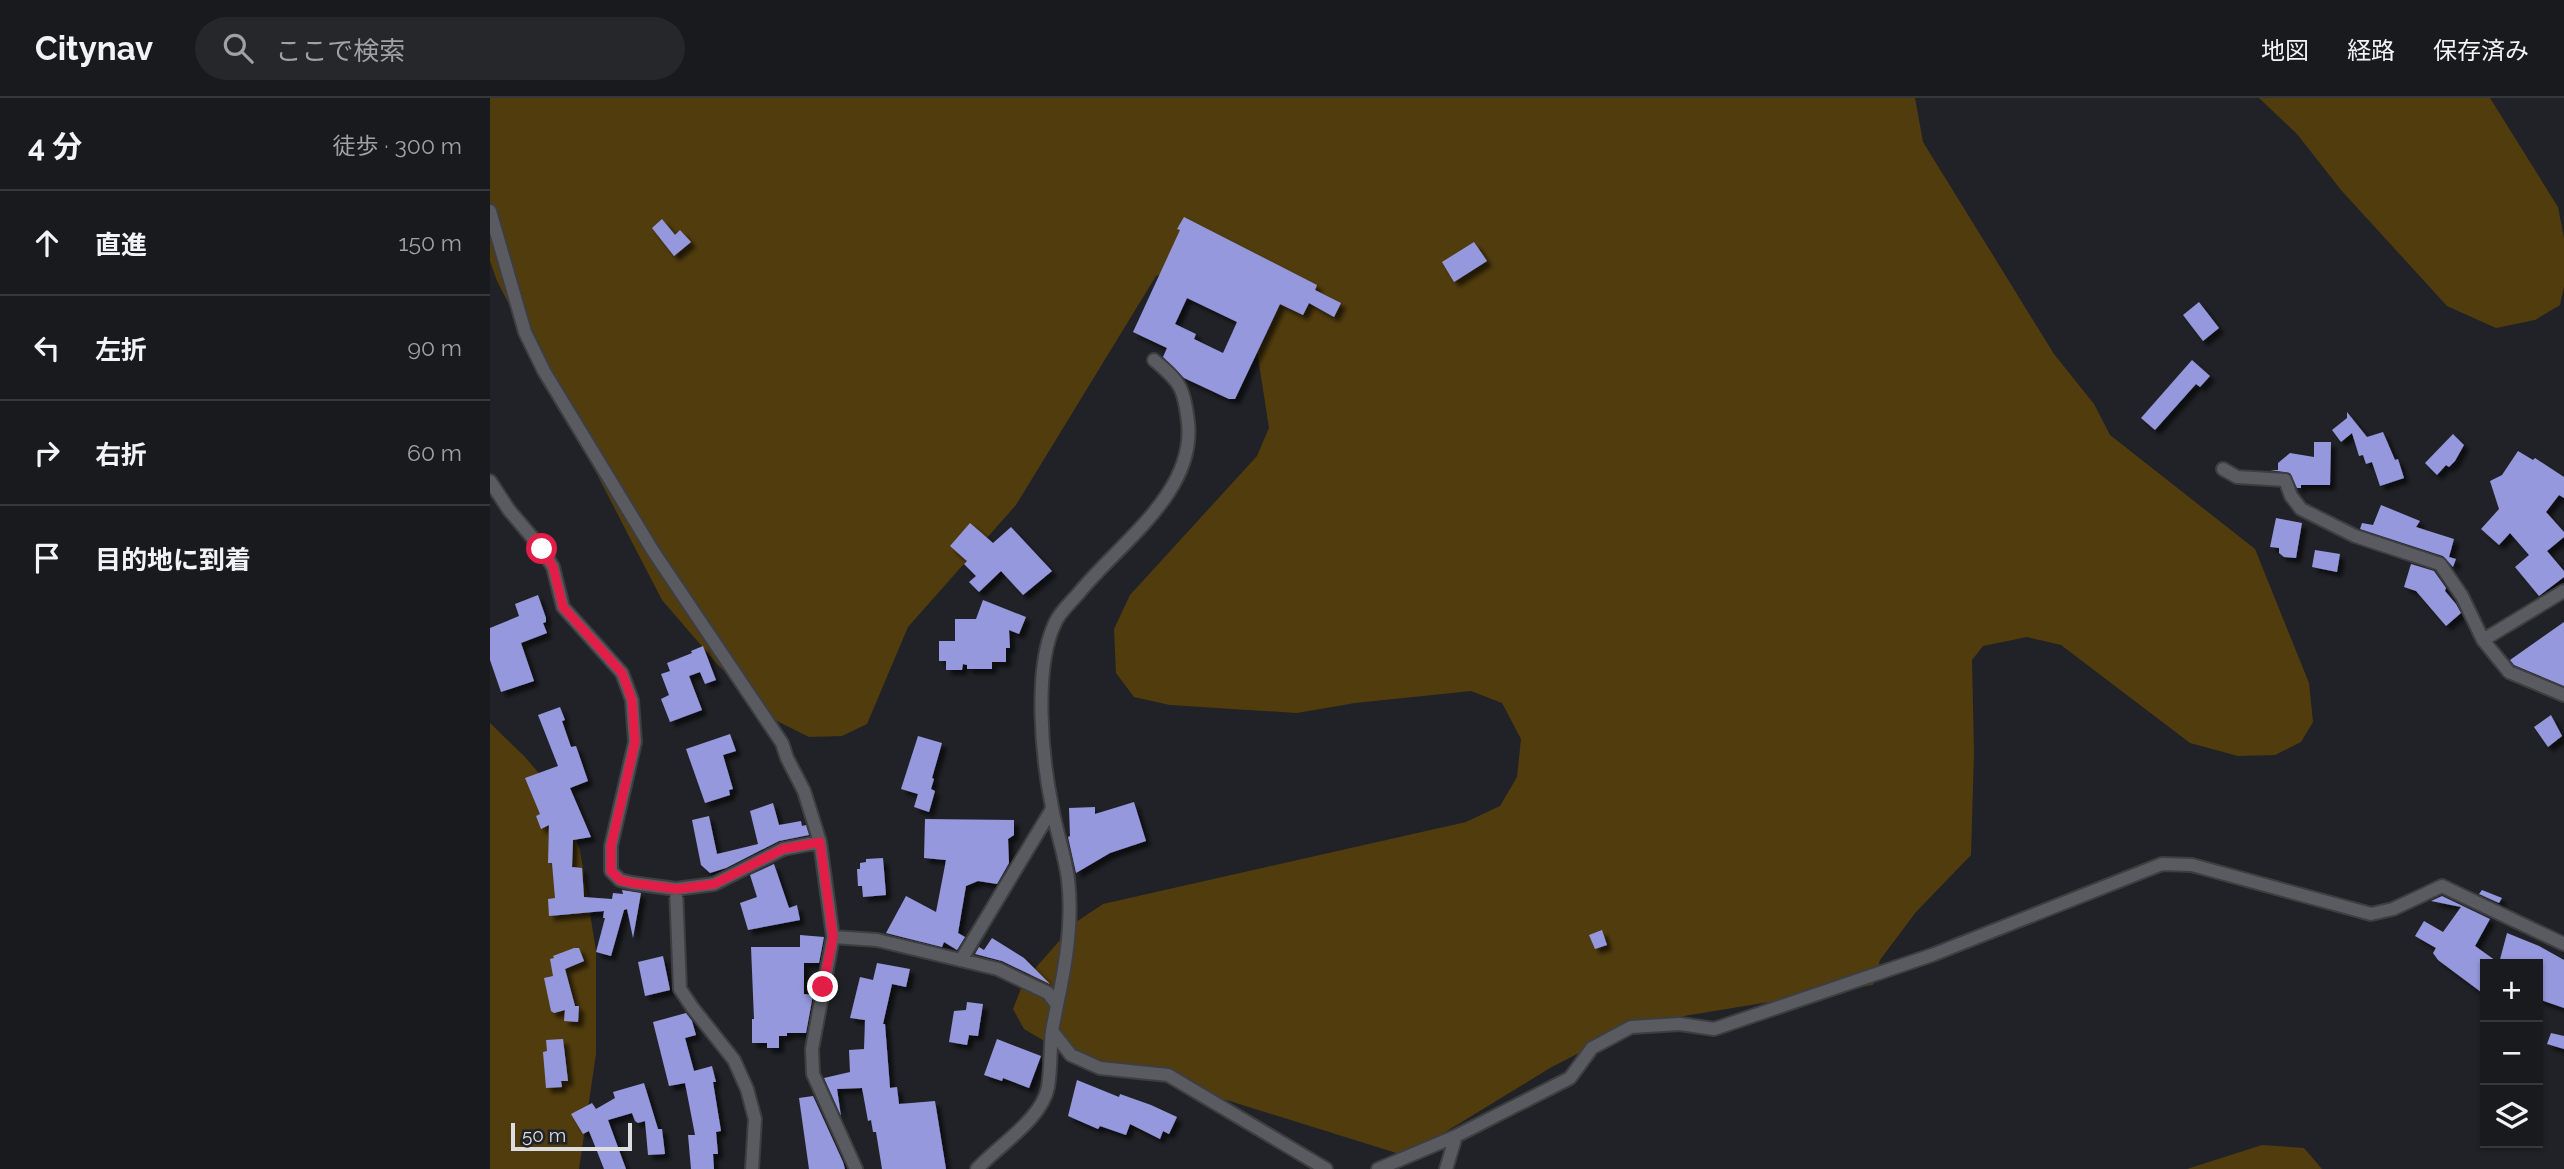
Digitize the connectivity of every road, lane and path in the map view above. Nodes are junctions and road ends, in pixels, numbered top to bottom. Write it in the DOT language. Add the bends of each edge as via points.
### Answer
graph roads {
  1 [pos="490,211"];
  2 [pos="1154,360"];
  3 [pos="2223,468"];
  4 [pos="490,481"];
  5 [pos="2564,592"];
  6 [pos="2483,640"];
  7 [pos="2564,695"];
  8 [pos="1052,809"];
  9 [pos="820,842"];
  10 [pos="677,889"];
  11 [pos="833,937"];
  12 [pos="2564,944"];
  13 [pos="961,960"];
  14 [pos="1057,1005"];
  15 [pos="1052,1031"];
  16 [pos="1456,1136"];
  17 [pos="752,1169"];
  18 [pos="856,1169"];
  19 [pos="976,1169"];
  20 [pos="1326,1169"];
  21 [pos="1378,1169"];
  22 [pos="1446,1169"];
  1 -- 9 [label="street" via="525,332 544,371 653,551 782,743"];
  2 -- 8 [label="street" via="1176,378 1185,396 1190,438 1184,466 1168,495 1055,622 1045,657 1043,699 1043,750"];
  3 -- 6 [label="street" via="2237,477 2285,480 2301,509 2355,536 2440,564"];
  4 -- 10 [label="street" via="553,567 563,607 622,673 632,700 635,742 611,846 611,871 620,880"];
  5 -- 6 [label="street"];
  6 -- 7 [label="street" via="2510,673"];
  8 -- 13 [label="street"];
  8 -- 14 [label="street" via="1068,880 1068,954"];
  9 -- 10 [label="street" via="783,849 714,884"];
  9 -- 11 [label="street"];
  10 -- 17 [label="street" via="681,989 733,1060 747,1089 755,1119"];
  11 -- 13 [label="street" via="877,940"];
  11 -- 18 [label="street" via="812,1049 813,1074"];
  12 -- 16 [label="street" via="2441,887 2371,914 2192,865 2162,864 1932,956 1714,1028 1681,1024 1631,1027 1592,1048 1570,1078"];
  13 -- 14 [label="street" via="998,969 1048,993"];
  14 -- 15 [label="street"];
  15 -- 19 [label="street" via="1048,1089 1035,1115"];
  15 -- 20 [label="street" via="1071,1055 1100,1069 1168,1076"];
  16 -- 21 [label="street"];
  16 -- 22 [label="street"];
}
